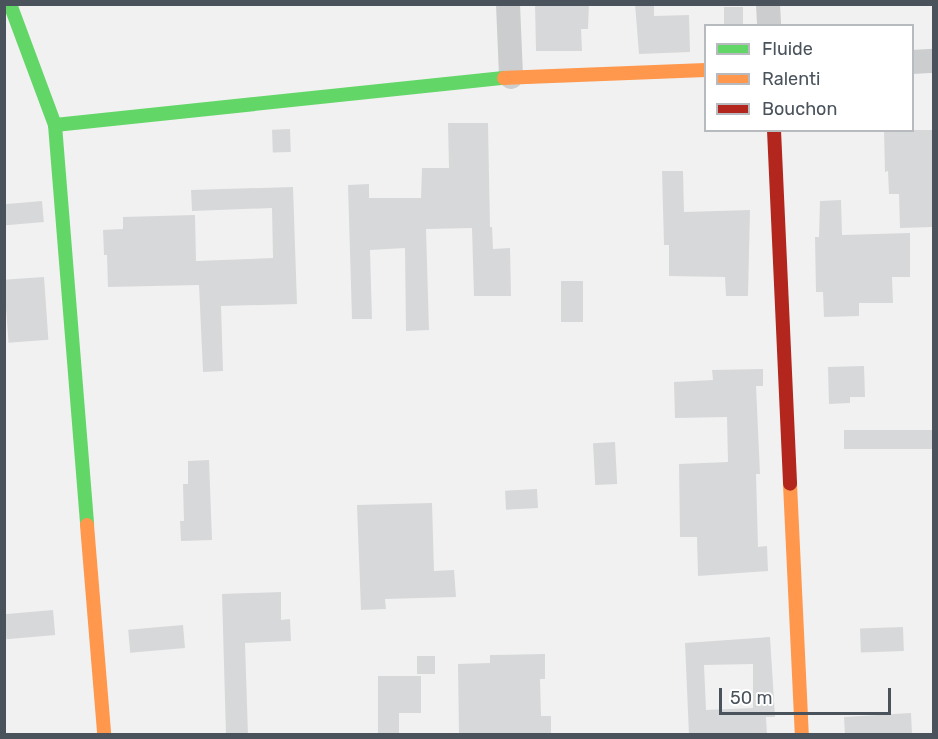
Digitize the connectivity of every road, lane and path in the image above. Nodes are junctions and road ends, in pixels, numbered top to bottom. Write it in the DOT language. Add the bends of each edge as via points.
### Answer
graph roads {
  1 [pos="9,4"];
  2 [pos="508,4"];
  3 [pos="768,4"];
  4 [pos="769,24"];
  5 [pos="933,61"];
  6 [pos="914,62"];
  7 [pos="704,70"];
  8 [pos="511,76"];
  9 [pos="55,125"];
  10 [pos="774,132"];
  11 [pos="104,735"];
  12 [pos="802,735"];
  1 -- 9 [label="street"];
  2 -- 8 [label="street"];
  3 -- 4 [label="street"];
  5 -- 6 [label="street"];
  7 -- 8 [label="street"];
  8 -- 9 [label="street"];
  9 -- 11 [label="street"];
  10 -- 12 [label="street"];
}
